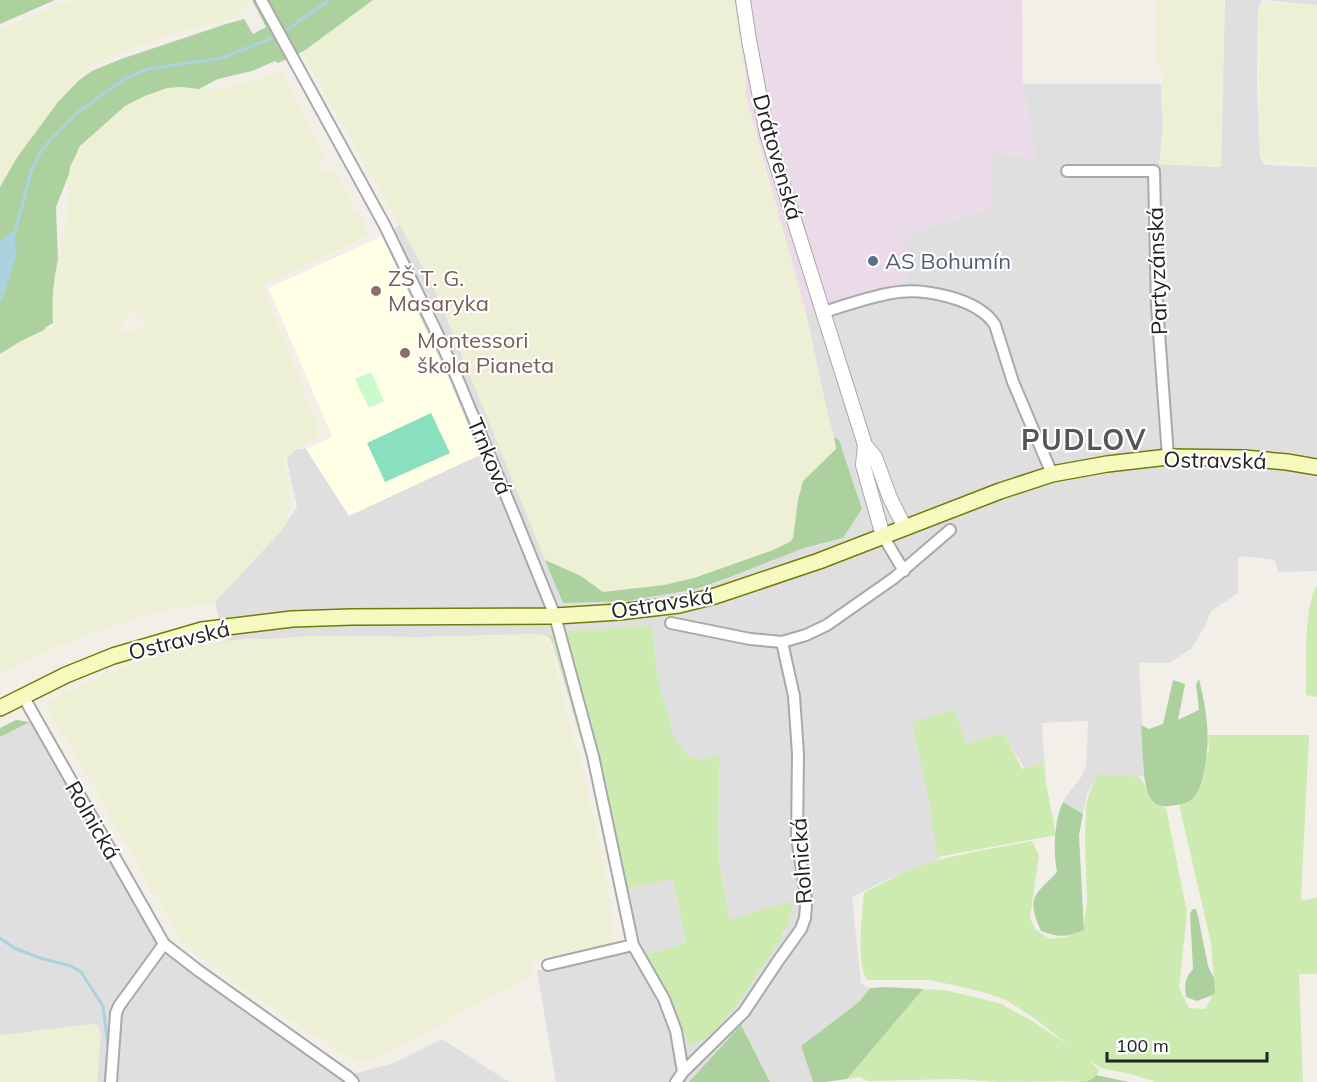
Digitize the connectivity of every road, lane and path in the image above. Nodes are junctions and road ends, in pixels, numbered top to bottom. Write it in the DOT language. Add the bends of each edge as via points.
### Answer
graph roads {
  1 [pos="261,0"];
  2 [pos="743,0"];
  3 [pos="1067,171"];
  4 [pos="824,312"];
  5 [pos="865,445"];
  6 [pos="1168,457"];
  7 [pos="1317,467"];
  8 [pos="1052,474"];
  9 [pos="905,528"];
  10 [pos="950,530"];
  11 [pos="883,536"];
  12 [pos="904,571"];
  13 [pos="555,616"];
  14 [pos="671,622"];
  15 [pos="782,642"];
  16 [pos="22,696"];
  17 [pos="0,708"];
  18 [pos="164,944"];
  19 [pos="633,945"];
  20 [pos="548,965"];
  21 [pos="683,1072"];
  22 [pos="111,1082"];
  23 [pos="353,1082"];
  24 [pos="676,1082"];
  1 -- 13 [label="street, Trnková" via="385,226 436,331"];
  2 -- 4 [label="street, Drátovenská" via="767,134"];
  3 -- 6 [label="street, Partyzánská" via="1154,171 1157,304"];
  4 -- 5 [label="street, Drátovenská"];
  4 -- 8 [label="street" via="894,292 912,292 948,297 984,312 995,325 1013,382"];
  5 -- 9 [label="street, Drátovenská" via="875,457"];
  5 -- 11 [label="street, Drátovenská" via="863,465"];
  6 -- 7 [label="main road, Ostravská" via="1244,458"];
  6 -- 8 [label="main road, Ostravská"];
  8 -- 9 [label="main road, Ostravská"];
  9 -- 11 [label="main road, Ostravská"];
  10 -- 12 [label="street, Ostravská"];
  11 -- 12 [label="street"];
  11 -- 13 [label="main road, Ostravská" via="819,561 679,605"];
  12 -- 15 [label="street, Ostravská" via="827,625"];
  13 -- 16 [label="main road, Ostravská" via="292,619 201,630 113,656"];
  13 -- 19 [label="street, Trnková" via="595,765"];
  14 -- 15 [label="street, Ostravská"];
  15 -- 21 [label="street, Rolnická" via="794,696 797,837 806,890 805,918 744,1012"];
  16 -- 17 [label="main road, Ostravská"];
  16 -- 18 [label="street, Rolnická"];
  18 -- 22 [label="street" via="116,1013"];
  18 -- 23 [label="street, Rolnická"];
  19 -- 20 [label="street"];
  19 -- 21 [label="street" via="664,999 676,1030"];
  21 -- 24 [label="street, Rolnická"];
}
